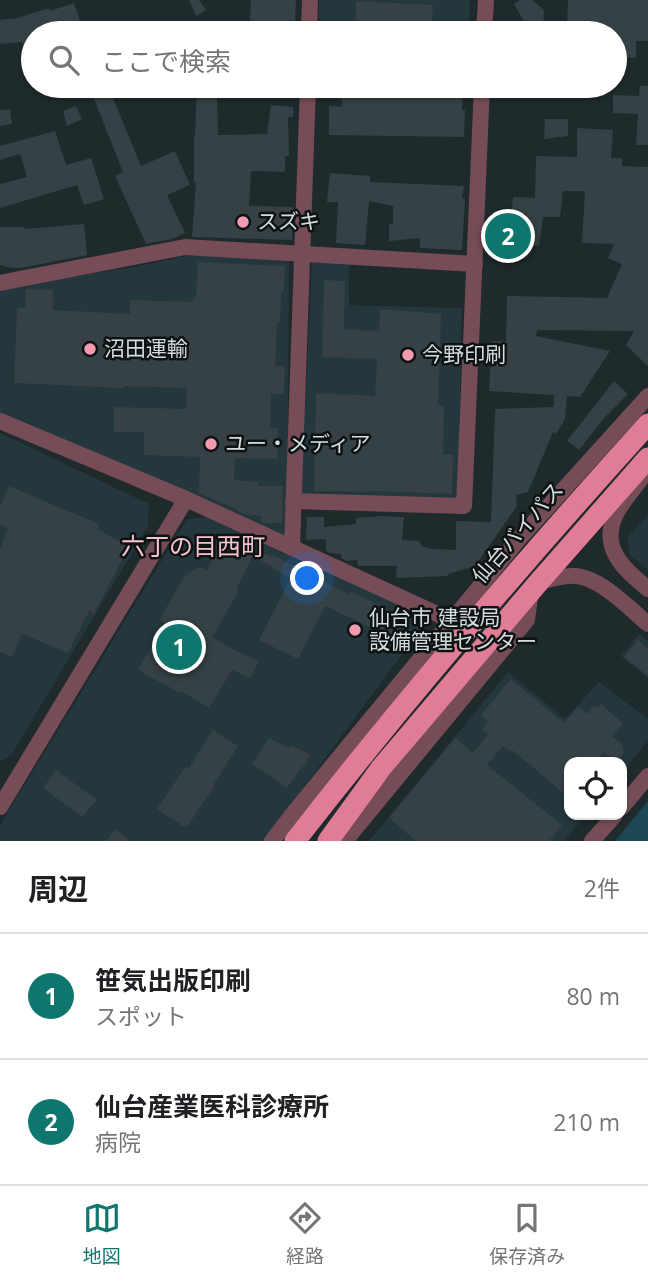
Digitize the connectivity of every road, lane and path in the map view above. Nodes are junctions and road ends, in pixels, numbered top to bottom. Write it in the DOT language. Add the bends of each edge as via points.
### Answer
graph roads {
  1 [pos="310,0"];
  2 [pos="486,0"];
  3 [pos="309,21"];
  4 [pos="485,21"];
  5 [pos="307,98"];
  6 [pos="481,98"];
  7 [pos="302,254"];
  8 [pos="474,264"];
  9 [pos="0,283"];
  10 [pos="648,396"];
  11 [pos="0,421"];
  12 [pos="648,424"];
  13 [pos="648,458"];
  14 [pos="648,468"];
  15 [pos="186,499"];
  16 [pos="293,501"];
  17 [pos="292,548"];
  18 [pos="535,587"];
  19 [pos="648,589"];
  20 [pos="648,624"];
  21 [pos="459,625"];
  22 [pos="648,776"];
  23 [pos="7,778"];
  24 [pos="627,801"];
  25 [pos="0,807"];
  26 [pos="611,820"];
  27 [pos="272,841"];
  28 [pos="295,841"];
  29 [pos="328,841"];
  30 [pos="345,841"];
  31 [pos="592,841"];
  1 -- 3 [label="street"];
  2 -- 4 [label="street"];
  5 -- 7 [label="street"];
  6 -- 8 [label="street"];
  7 -- 8 [label="street"];
  7 -- 9 [label="street" via="185,247"];
  7 -- 16 [label="street"];
  8 -- 16 [label="street" via="464,506"];
  10 -- 21 [label="street" via="518,540"];
  11 -- 15 [label="street"];
  12 -- 21 [label="highway, 仙台バイパス"];
  13 -- 18 [label="highway"];
  14 -- 19 [label="street" via="616,515 610,541 617,561"];
  15 -- 17 [label="street"];
  15 -- 23 [label="street"];
  16 -- 17 [label="street"];
  17 -- 21 [label="street"];
  18 -- 20 [label="street" via="561,576 577,576 594,582"];
  18 -- 29 [label="highway" via="381,768"];
  18 -- 30 [label="street" via="527,620"];
  21 -- 27 [label="street"];
  21 -- 28 [label="highway, 仙台バイパス"];
  22 -- 24 [label="street"];
  23 -- 25 [label="street"];
  26 -- 31 [label="street"];
}
